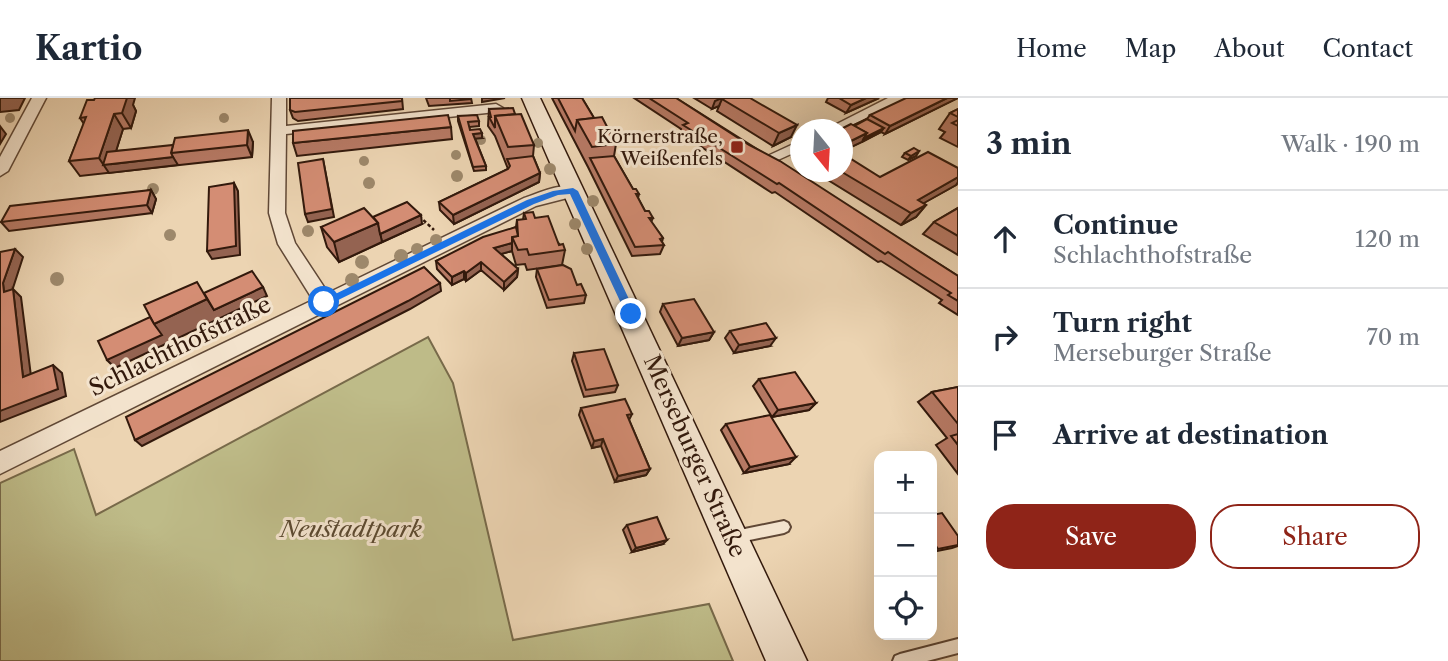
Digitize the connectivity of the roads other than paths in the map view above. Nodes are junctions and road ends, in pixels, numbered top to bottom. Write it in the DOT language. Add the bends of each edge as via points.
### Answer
graph roads {
  1 [pos="39,98"];
  2 [pos="279,98"];
  3 [pos="531,98"];
  4 [pos="899,98"];
  5 [pos="496,108"];
  6 [pos="853,120"];
  7 [pos="278,131"];
  8 [pos="790,150"];
  9 [pos="769,159"];
  10 [pos="0,171"];
  11 [pos="573,191"];
  12 [pos="324,302"];
  13 [pos="0,463"];
  14 [pos="784,527"];
  15 [pos="732,538"];
  16 [pos="958,646"];
  17 [pos="788,661"];
  18 [pos="900,661"];
  1 -- 10 [label="street"];
  2 -- 7 [label="street"];
  3 -- 11 [label="main road, Merseburger Straße"];
  4 -- 6 [label="street"];
  5 -- 7 [label="street"];
  7 -- 12 [label="street" via="277,213 287,244"];
  8 -- 9 [label="street"];
  11 -- 12 [label="street, Schlachthofstraße" via="530,202"];
  11 -- 15 [label="main road, Merseburger Straße"];
  12 -- 13 [label="street, Schlachthofstraße"];
  14 -- 15 [label="lane"];
  15 -- 17 [label="main road, Merseburger Straße"];
  16 -- 18 [label="lane"];
}
